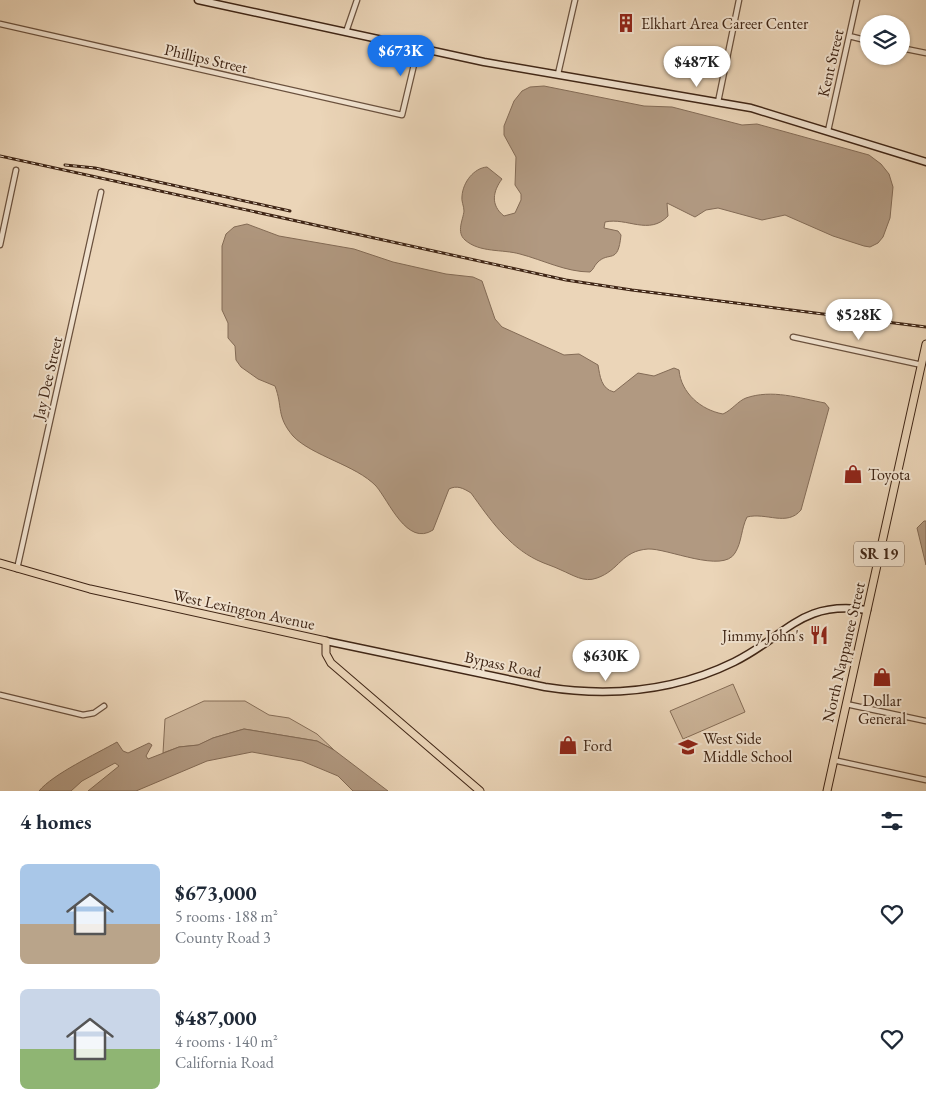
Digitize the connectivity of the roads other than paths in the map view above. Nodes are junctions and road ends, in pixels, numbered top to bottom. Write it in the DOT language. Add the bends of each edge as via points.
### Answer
graph roads {
  1 [pos="198,0"];
  2 [pos="356,0"];
  3 [pos="575,0"];
  4 [pos="739,0"];
  5 [pos="857,0"];
  6 [pos="0,24"];
  7 [pos="346,32"];
  8 [pos="849,36"];
  9 [pos="860,39"];
  10 [pos="418,48"];
  11 [pos="910,50"];
  12 [pos="926,54"];
  13 [pos="558,74"];
  14 [pos="718,102"];
  15 [pos="828,130"];
  16 [pos="926,162"];
  17 [pos="16,170"];
  18 [pos="101,192"];
  19 [pos="0,245"];
  20 [pos="793,337"];
  21 [pos="926,344"];
  22 [pos="924,365"];
  23 [pos="0,563"];
  24 [pos="17,569"];
  25 [pos="867,610"];
  26 [pos="326,641"];
  27 [pos="0,695"];
  28 [pos="846,704"];
  29 [pos="104,706"];
  30 [pos="926,722"];
  31 [pos="833,760"];
  32 [pos="926,780"];
  33 [pos="480,791"];
  34 [pos="827,791"];
  1 -- 7 [label="main road"];
  2 -- 7 [label="street"];
  3 -- 13 [label="street"];
  4 -- 14 [label="street"];
  5 -- 8 [label="street, Kent Street"];
  6 -- 10 [label="street, Phillips Street" via="402,115"];
  7 -- 10 [label="main road"];
  8 -- 9 [label="street"];
  8 -- 15 [label="street, Kent Street"];
  10 -- 13 [label="main road"];
  11 -- 12 [label="street"];
  13 -- 14 [label="main road"];
  14 -- 15 [label="main road"];
  15 -- 16 [label="main road"];
  17 -- 19 [label="street"];
  18 -- 24 [label="street, Jay Dee Street"];
  20 -- 22 [label="street"];
  21 -- 22 [label="main road, North Nappanee Street / SR 19"];
  22 -- 25 [label="main road, North Nappanee Street / SR 19"];
  23 -- 24 [label="main road, West Lexington Avenue"];
  24 -- 26 [label="main road, West Lexington Avenue" via="127,598"];
  25 -- 26 [label="main road, Bypass Road" via="836,608 813,612 763,646 719,669 670,684 620,692 581,692 545,687"];
  25 -- 28 [label="main road, North Nappanee Street / SR 19"];
  26 -- 33 [label="main road, West Lexington Avenue" via="326,654 331,663"];
  27 -- 29 [label="street" via="83,715"];
  28 -- 30 [label="street"];
  28 -- 31 [label="main road, North Nappanee Street / SR 19"];
  31 -- 32 [label="street"];
  31 -- 34 [label="main road, North Nappanee Street / SR 19"];
}
